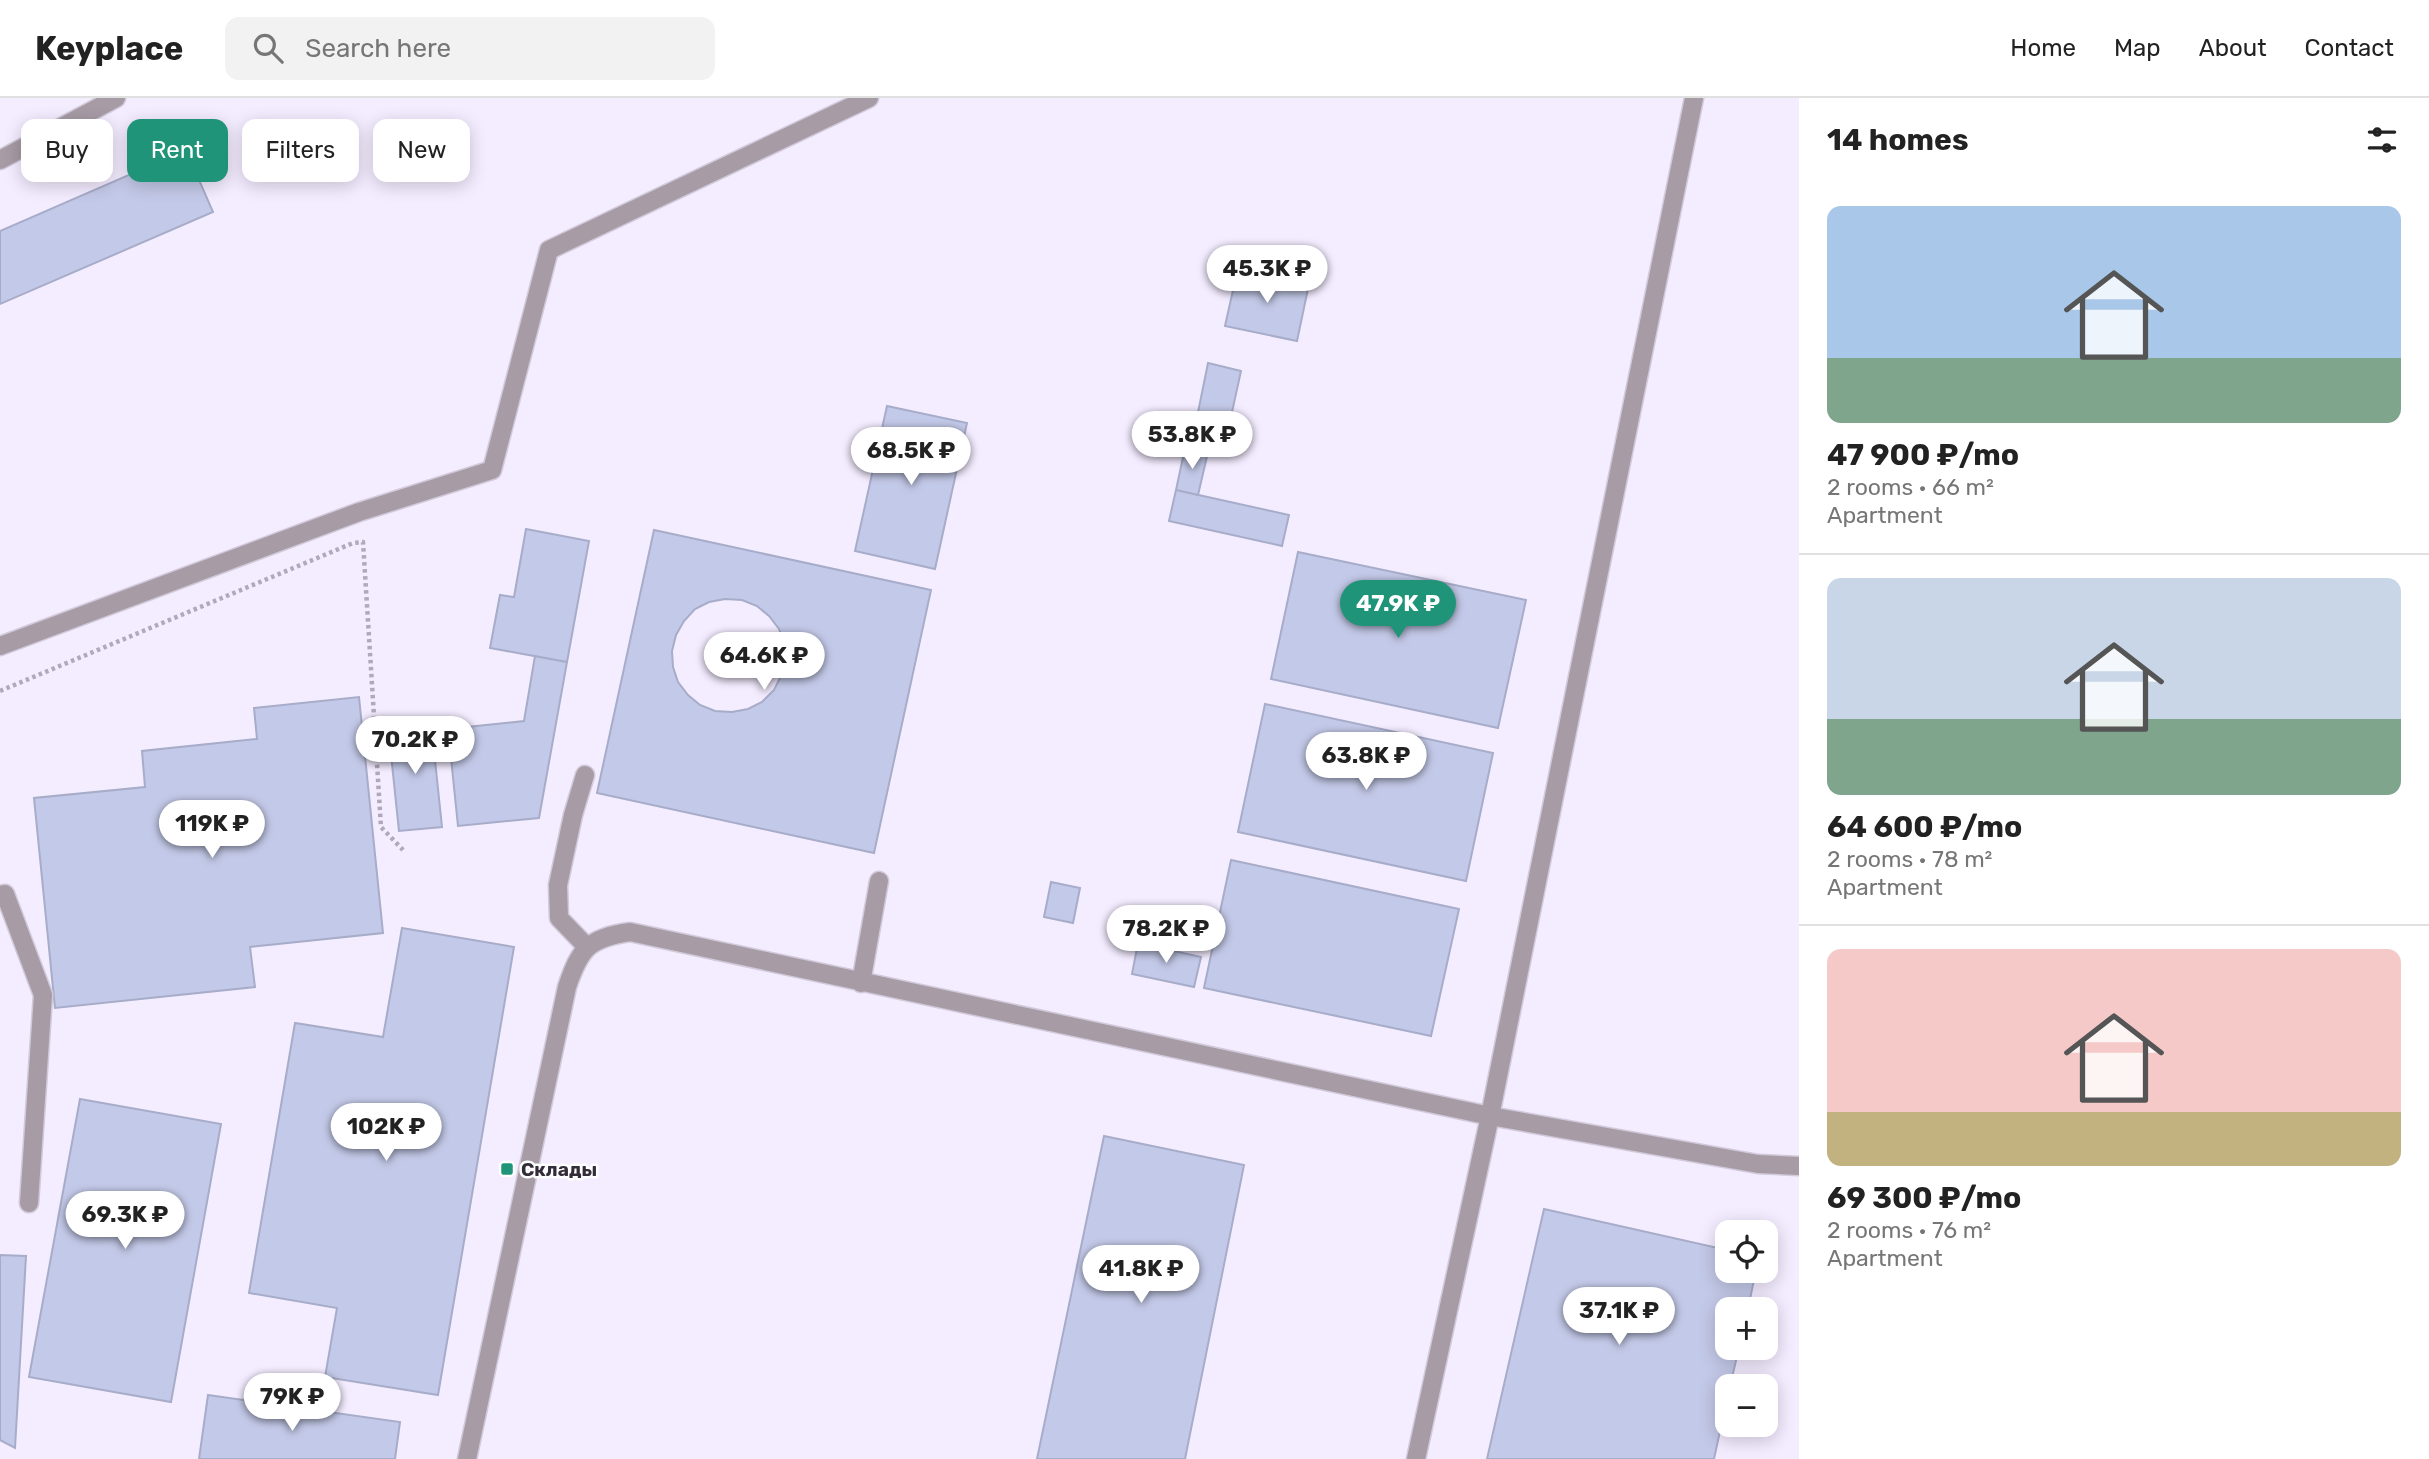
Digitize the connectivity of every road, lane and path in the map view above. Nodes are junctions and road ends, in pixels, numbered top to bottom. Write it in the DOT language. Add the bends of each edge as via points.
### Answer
graph roads {
  1 [pos="116,98"];
  2 [pos="869,98"];
  3 [pos="1694,98"];
  4 [pos="0,160"];
  5 [pos="0,646"];
  6 [pos="0,691"];
  7 [pos="585,775"];
  8 [pos="403,850"];
  9 [pos="879,881"];
  10 [pos="0,895"];
  11 [pos="587,947"];
  12 [pos="862,983"];
  13 [pos="1490,1116"];
  14 [pos="1799,1166"];
  15 [pos="30,1203"];
  16 [pos="467,1459"];
  17 [pos="1416,1459"];
  1 -- 4 [label="street"];
  2 -- 5 [label="street" via="549,250 492,470 359,512"];
  3 -- 13 [label="street"];
  6 -- 8 [label="path" via="363,542 381,827"];
  7 -- 11 [label="street" via="558,885 559,918"];
  9 -- 12 [label="street"];
  10 -- 15 [label="street" via="5,894 43,995"];
  11 -- 12 [label="street" via="606,936 630,932"];
  11 -- 16 [label="street" via="567,987"];
  12 -- 13 [label="street"];
  13 -- 14 [label="street" via="1758,1164"];
  13 -- 17 [label="street"];
}
